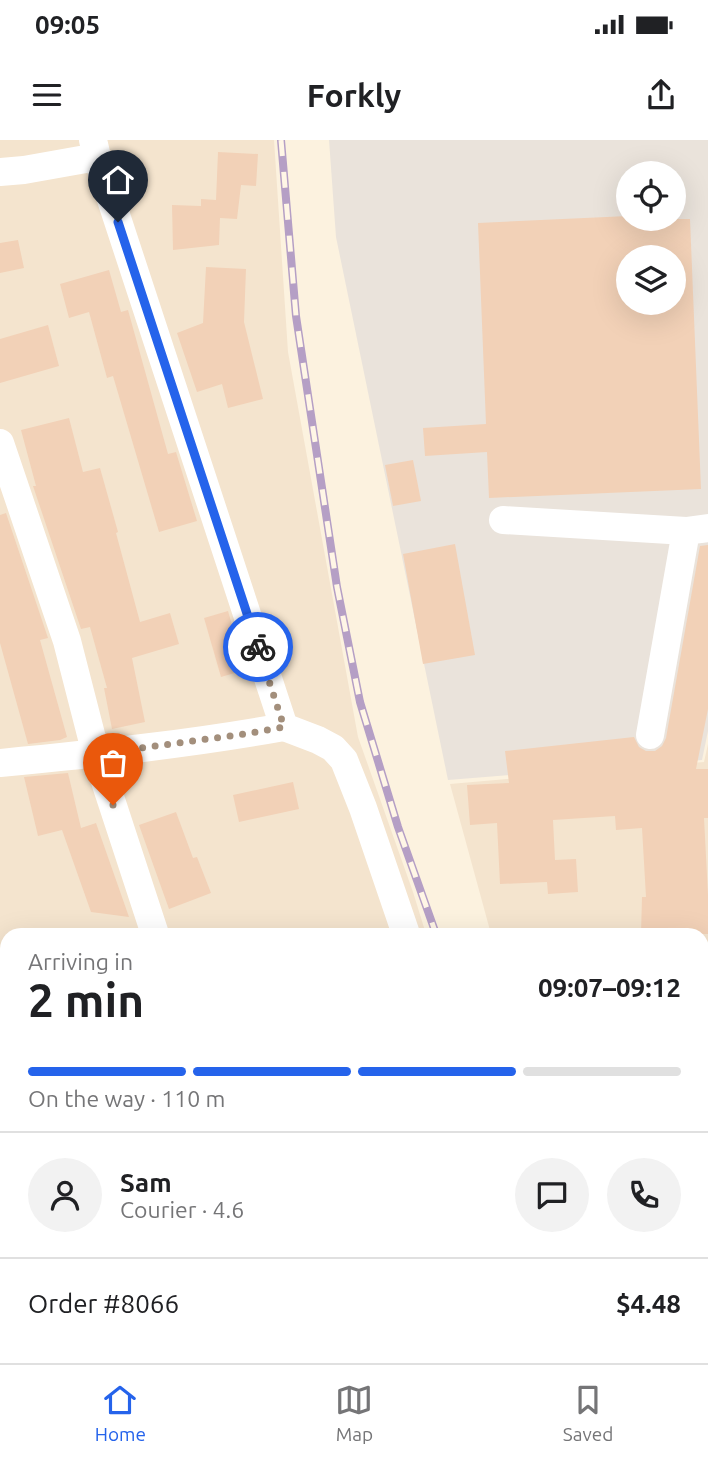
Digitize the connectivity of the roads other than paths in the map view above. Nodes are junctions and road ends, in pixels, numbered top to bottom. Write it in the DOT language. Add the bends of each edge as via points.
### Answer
graph roads {
  1 [pos="95,148"];
  2 [pos="0,172"];
  3 [pos="0,443"];
  4 [pos="503,520"];
  5 [pos="697,529"];
  6 [pos="284,727"];
  7 [pos="650,735"];
  8 [pos="96,754"];
  9 [pos="0,763"];
  10 [pos="153,928"];
  11 [pos="404,928"];
  1 -- 2 [label="street" via="24,170"];
  1 -- 6 [label="street"];
  3 -- 8 [label="street" via="67,641"];
  4 -- 5 [label="street"];
  5 -- 7 [label="street"];
  6 -- 8 [label="street"];
  6 -- 11 [label="street" via="333,748 344,760"];
  8 -- 9 [label="street"];
  8 -- 10 [label="street"];
}
